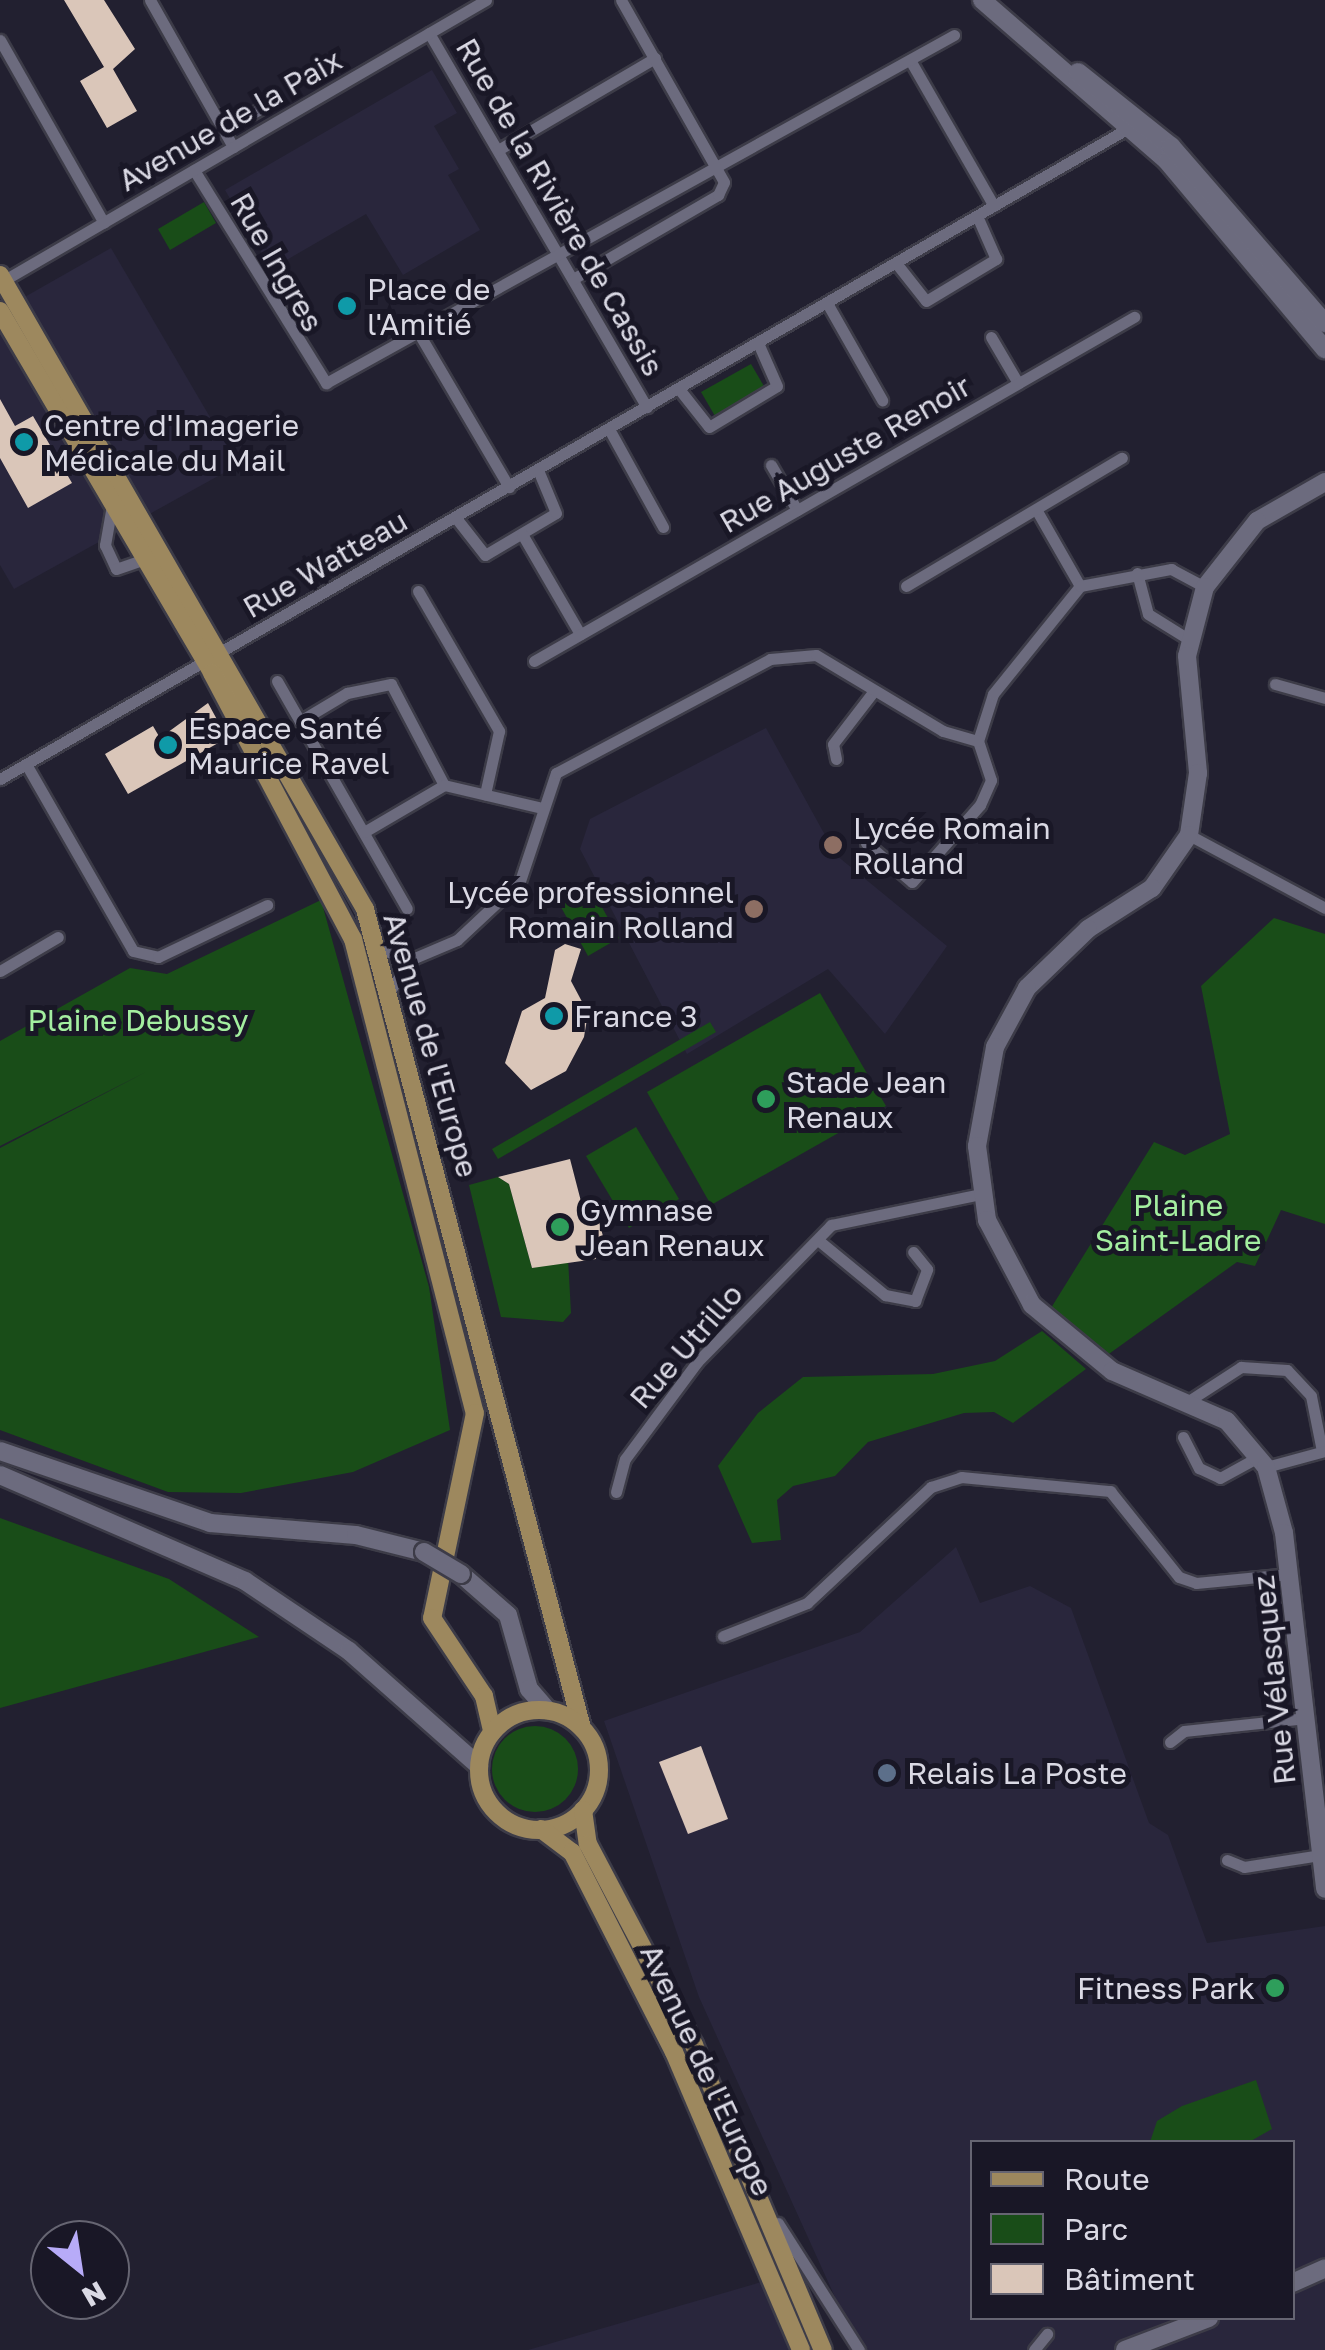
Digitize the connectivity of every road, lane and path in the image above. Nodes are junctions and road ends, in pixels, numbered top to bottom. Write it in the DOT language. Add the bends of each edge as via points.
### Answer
graph roads {
  1 [pos="150,0"];
  2 [pos="486,0"];
  3 [pos="621,0"];
  4 [pos="982,0"];
  5 [pos="430,33"];
  6 [pos="954,35"];
  7 [pos="0,40"];
  8 [pos="655,58"];
  9 [pos="910,60"];
  10 [pos="260,110"];
  11 [pos="1136,122"];
  12 [pos="224,130"];
  13 [pos="233,147"];
  14 [pos="498,150"];
  15 [pos="194,170"];
  16 [pos="719,170"];
  17 [pos="994,206"];
  18 [pos="977,216"];
  19 [pos="104,222"];
  20 [pos="557,253"];
  21 [pos="896,263"];
  22 [pos="573,279"];
  23 [pos="1,280"];
  24 [pos="826,303"];
  25 [pos="1134,317"];
  26 [pos="9,323"];
  27 [pos="1325,323"];
  28 [pos="423,329"];
  29 [pos="990,337"];
  30 [pos="758,343"];
  31 [pos="1325,350"];
  32 [pos="1018,383"];
  33 [pos="679,389"];
  34 [pos="882,400"];
  35 [pos="647,407"];
  36 [pos="608,430"];
  37 [pos="1122,458"];
  38 [pos="771,464"];
  39 [pos="538,470"];
  40 [pos="1325,482"];
  41 [pos="510,487"];
  42 [pos="111,510"];
  43 [pos="797,510"];
  44 [pos="1037,511"];
  45 [pos="456,518"];
  46 [pos="663,526"];
  47 [pos="522,534"];
  48 [pos="160,551"];
  49 [pos="144,564"];
  50 [pos="1137,572"];
  51 [pos="906,586"];
  52 [pos="1080,586"];
  53 [pos="1204,588"];
  54 [pos="418,591"];
  55 [pos="580,634"];
  56 [pos="1190,640"];
  57 [pos="212,658"];
  58 [pos="534,660"];
  59 [pos="277,681"];
  60 [pos="1275,684"];
  61 [pos="874,691"];
  62 [pos="1325,698"];
  63 [pos="300,721"];
  64 [pos="978,741"];
  65 [pos="836,759"];
  66 [pos="26,764"];
  67 [pos="0,779"];
  68 [pos="444,785"];
  69 [pos="484,794"];
  70 [pos="538,806"];
  71 [pos="364,832"];
  72 [pos="1189,835"];
  73 [pos="866,843"];
  74 [pos="267,905"];
  75 [pos="1325,908"];
  76 [pos="407,909"];
  77 [pos="58,937"];
  78 [pos="379,950"];
  79 [pos="412,959"];
  80 [pos="2,965"];
  81 [pos="390,989"];
  82 [pos="980,1194"];
  83 [pos="818,1240"];
  84 [pos="914,1252"];
  85 [pos="1190,1400"];
  86 [pos="1182,1437"];
  87 [pos="0,1450"];
  88 [pos="1323,1451"];
  89 [pos="1263,1462"];
  90 [pos="0,1475"];
  91 [pos="616,1492"];
  92 [pos="1290,1574"];
  93 [pos="722,1636"];
  94 [pos="547,1710"];
  95 [pos="1306,1718"];
  96 [pos="582,1728"];
  97 [pos="492,1732"];
  98 [pos="1170,1742"];
  99 [pos="479,1766"];
  100 [pos="583,1810"];
  101 [pos="541,1829"];
  102 [pos="1321,1854"];
  103 [pos="1227,1860"];
  104 [pos="1325,1890"];
  105 [pos="751,2182"];
  106 [pos="1324,2268"];
  107 [pos="1295,2282"];
  108 [pos="1205,2320"];
  109 [pos="1048,2334"];
  110 [pos="1151,2346"];
  111 [pos="798,2350"];
  112 [pos="823,2350"];
  113 [pos="859,2350"];
  114 [pos="1034,2350"];
  115 [pos="1125,2350"];
  1 -- 12 [label="street"];
  2 -- 5 [label="street, Avenue de la Paix"];
  3 -- 8 [label="street"];
  4 -- 11 [label="main road"];
  5 -- 13 [label="street, Avenue de la Paix"];
  5 -- 14 [label="street, Rue de la Rivière de Cassis"];
  6 -- 9 [label="street"];
  7 -- 19 [label="street"];
  8 -- 14 [label="street"];
  8 -- 16 [label="street"];
  9 -- 16 [label="street"];
  9 -- 17 [label="street"];
  10 -- 12 [label="street"];
  11 -- 17 [label="street, Rue Watteau"];
  11 -- 27 [label="main road"];
  11 -- 31 [label="main road"];
  12 -- 13 [label="street"];
  13 -- 15 [label="street, Avenue de la Paix"];
  14 -- 20 [label="street, Rue de la Rivière de Cassis"];
  15 -- 19 [label="street, Avenue de la Paix"];
  15 -- 28 [label="street, Rue Ingres" via="316,379 326,383"];
  16 -- 20 [label="street"];
  16 -- 22 [label="street" via="718,195"];
  17 -- 18 [label="street, Rue Watteau"];
  18 -- 21 [label="street, Rue Watteau"];
  18 -- 21 [label="street" via="996,259 926,301"];
  19 -- 23 [label="street, Avenue de la Paix"];
  20 -- 22 [label="street, Rue de la Rivière de Cassis"];
  20 -- 28 [label="street"];
  21 -- 24 [label="street, Rue Watteau"];
  22 -- 35 [label="street, Rue de la Rivière de Cassis"];
  23 -- 26 [label="main road, Avenue de l'Europe"];
  24 -- 30 [label="street, Rue Watteau"];
  24 -- 34 [label="street"];
  25 -- 32 [label="street, Rue Auguste Renoir"];
  26 -- 42 [label="main road, Avenue de l'Europe"];
  26 -- 48 [label="main road, Avenue de l'Europe"];
  28 -- 41 [label="street"];
  29 -- 32 [label="street"];
  30 -- 33 [label="street, Rue Watteau"];
  30 -- 33 [label="street" via="777,386 708,427"];
  32 -- 43 [label="street, Rue Auguste Renoir"];
  33 -- 35 [label="street, Rue Watteau"];
  35 -- 36 [label="street, Rue Watteau"];
  36 -- 39 [label="street, Rue Watteau"];
  36 -- 46 [label="street"];
  37 -- 44 [label="street"];
  38 -- 43 [label="street"];
  39 -- 41 [label="street, Rue Watteau"];
  39 -- 47 [label="street" via="559,506"];
  40 -- 53 [label="main road" via="1257,521"];
  41 -- 45 [label="street, Rue Watteau"];
  42 -- 49 [label="main road, Avenue de l'Europe"];
  42 -- 49 [label="street" via="108,558 127,571"];
  43 -- 55 [label="street, Rue Auguste Renoir"];
  44 -- 51 [label="street"];
  44 -- 52 [label="street"];
  45 -- 47 [label="street" via="478,554"];
  45 -- 57 [label="street, Rue Watteau"];
  47 -- 55 [label="street"];
  48 -- 49 [label="street"];
  48 -- 57 [label="main road, Avenue de l'Europe"];
  49 -- 57 [label="main road, Avenue de l'Europe"];
  50 -- 52 [label="street"];
  50 -- 53 [label="street" via="1170,569"];
  50 -- 56 [label="street" via="1148,614"];
  52 -- 64 [label="street" via="1004,677"];
  53 -- 56 [label="main road"];
  54 -- 69 [label="street" via="499,731"];
  55 -- 58 [label="street, Rue Auguste Renoir"];
  56 -- 72 [label="main road" via="1198,788"];
  57 -- 66 [label="street, Rue Watteau"];
  57 -- 78 [label="main road, Avenue de l'Europe" via="328,834"];
  57 -- 97 [label="main road, Avenue de l'Europe" via="320,870 362,970 475,1412 432,1618 484,1696"];
  59 -- 63 [label="street"];
  60 -- 62 [label="street"];
  61 -- 64 [label="street"];
  61 -- 65 [label="street" via="833,744"];
  61 -- 70 [label="street" via="816,656 783,654 565,767"];
  63 -- 68 [label="street" via="380,680 390,684"];
  63 -- 71 [label="street"];
  64 -- 73 [label="street" via="989,791 917,880"];
  66 -- 67 [label="street, Rue Watteau"];
  66 -- 74 [label="street" via="133,951 158,958"];
  68 -- 69 [label="street"];
  68 -- 71 [label="street"];
  69 -- 70 [label="street"];
  70 -- 79 [label="street" via="520,881 457,940"];
  71 -- 76 [label="street"];
  72 -- 75 [label="street"];
  72 -- 82 [label="main road" via="1152,888 1044,968 1007,1022 982,1097"];
  77 -- 80 [label="street"];
  78 -- 79 [label="street"];
  78 -- 81 [label="main road, Avenue de l'Europe"];
  79 -- 81 [label="street"];
  81 -- 96 [label="main road, Avenue de l'Europe"];
  82 -- 83 [label="street, Rue Utrillo" via="848,1216"];
  82 -- 85 [label="main road" via="1006,1267 1062,1335 1112,1371"];
  83 -- 84 [label="street" via="885,1295 915,1301 927,1269"];
  83 -- 91 [label="street, Rue Utrillo" via="697,1362 624,1459"];
  85 -- 88 [label="street" via="1240,1367 1286,1370 1311,1396"];
  85 -- 89 [label="main road"];
  86 -- 89 [label="street" via="1199,1468 1220,1478"];
  87 -- 94 [label="main road, bridge" via="210,1523 356,1535 424,1552 508,1615 529,1689"];
  88 -- 89 [label="street"];
  89 -- 92 [label="main road, Rue Vélasquez"];
  90 -- 99 [label="main road" via="245,1580 349,1651"];
  92 -- 93 [label="street" via="1196,1583 1179,1578 1110,1491 961,1477 932,1487 820,1594"];
  92 -- 95 [label="main road, Rue Vélasquez"];
  94 -- 96 [label="main road"];
  94 -- 97 [label="main road" via="522,1712"];
  95 -- 98 [label="street" via="1184,1731"];
  95 -- 102 [label="main road, Rue Vélasquez"];
  96 -- 100 [label="main road" via="598,1763"];
  97 -- 99 [label="main road"];
  99 -- 101 [label="main road" via="492,1807"];
  100 -- 101 [label="main road"];
  100 -- 105 [label="main road, Avenue de l'Europe" via="588,1844 694,2046"];
  101 -- 111 [label="main road, Avenue de l'Europe" via="572,1852 674,2052"];
  102 -- 103 [label="street" via="1244,1867"];
  102 -- 104 [label="main road, Rue Vélasquez"];
  105 -- 112 [label="main road, Avenue de l'Europe"];
  105 -- 113 [label="street, Avenue de l'Europe"];
  106 -- 107 [label="main road"];
  108 -- 110 [label="main road"];
  109 -- 114 [label="street"];
  110 -- 115 [label="main road"];
}
